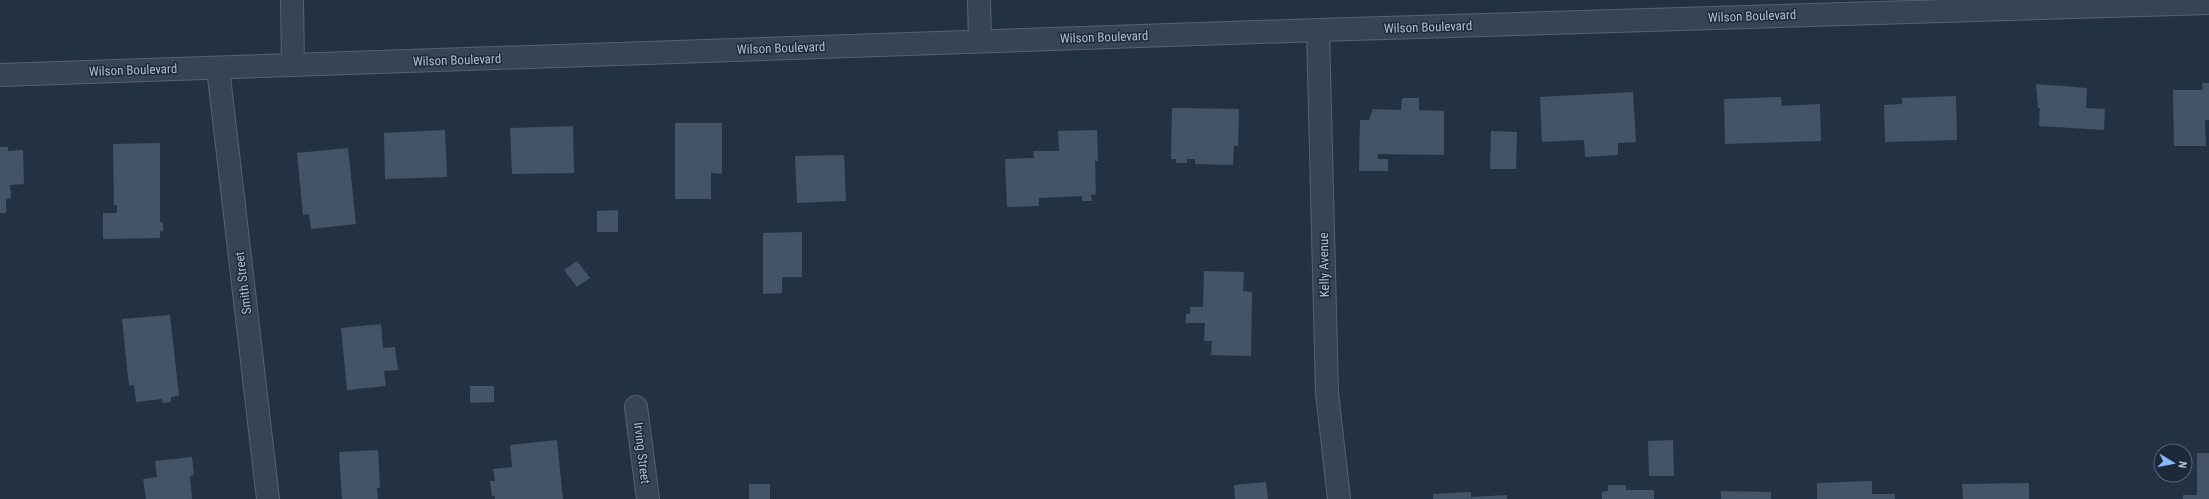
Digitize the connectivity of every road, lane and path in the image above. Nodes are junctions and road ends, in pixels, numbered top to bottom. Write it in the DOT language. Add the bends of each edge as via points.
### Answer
graph roads {
  1 [pos="292,0"];
  2 [pos="979,0"];
  3 [pos="2209,3"];
  4 [pos="1669,9"];
  5 [pos="1318,30"];
  6 [pos="980,41"];
  7 [pos="293,66"];
  8 [pos="218,68"];
  9 [pos="0,75"];
  10 [pos="636,407"];
  11 [pos="268,499"];
  12 [pos="648,499"];
  13 [pos="1339,499"];
  1 -- 7 [label="street"];
  2 -- 6 [label="street"];
  3 -- 4 [label="street, Wilson Boulevard"];
  4 -- 5 [label="street, Wilson Boulevard"];
  5 -- 6 [label="street, Wilson Boulevard"];
  5 -- 13 [label="street, Kelly Avenue" via="1327,393"];
  6 -- 7 [label="street, Wilson Boulevard"];
  7 -- 8 [label="street, Wilson Boulevard"];
  8 -- 9 [label="street, Wilson Boulevard"];
  8 -- 11 [label="street, Smith Street"];
  10 -- 12 [label="street, Irving Street"];
}
